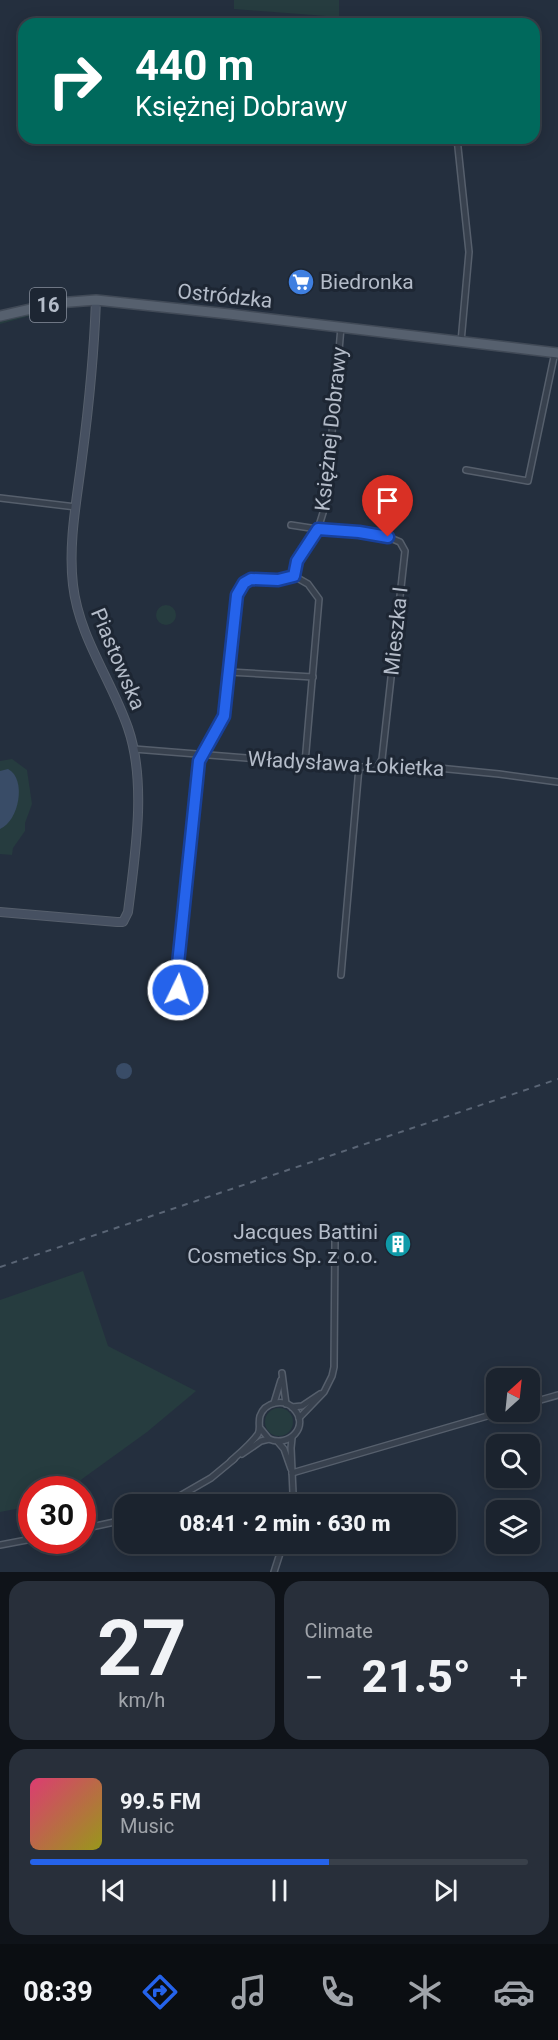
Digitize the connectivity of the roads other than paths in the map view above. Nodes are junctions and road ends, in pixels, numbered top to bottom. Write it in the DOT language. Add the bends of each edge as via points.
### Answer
graph roads {
  1 [pos="459,144"];
  2 [pos="96,300"];
  3 [pos="0,316"];
  4 [pos="341,327"];
  5 [pos="461,342"];
  6 [pos="556,353"];
  7 [pos="466,470"];
  8 [pos="0,498"];
  9 [pos="76,507"];
  10 [pos="291,525"];
  11 [pos="318,529"];
  12 [pos="294,576"];
  13 [pos="229,672"];
  14 [pos="313,677"];
  15 [pos="134,749"];
  16 [pos="202,755"];
  17 [pos="305,763"];
  18 [pos="359,767"];
  19 [pos="377,768"];
  20 [pos="558,782"];
  21 [pos="0,912"];
  22 [pos="178,964"];
  23 [pos="341,975"];
  24 [pos="335,1241"];
  25 [pos="324,1392"];
  26 [pos="558,1395"];
  27 [pos="540,1400"];
  28 [pos="274,1403"];
  29 [pos="289,1405"];
  30 [pos="486,1416"];
  31 [pos="299,1418"];
  32 [pos="260,1428"];
  33 [pos="292,1437"];
  34 [pos="269,1439"];
  35 [pos="278,1442"];
  36 [pos="231,1461"];
  37 [pos="292,1473"];
  38 [pos="183,1494"];
  39 [pos="292,1494"];
  40 [pos="114,1522"];
  41 [pos="96,1526"];
  42 [pos="18,1542"];
  43 [pos="0,1545"];
  44 [pos="280,1554"];
  45 [pos="274,1572"];
  1 -- 5 [label="street" via="469,252"];
  2 -- 3 [label="main road, Ostródzka / 16" via="57,303"];
  2 -- 4 [label="main road, Ostródzka / 16"];
  2 -- 9 [label="street, Piastowska" via="94,363"];
  4 -- 5 [label="main road, Ostródzka / 16"];
  4 -- 11 [label="street, Księżnej Dobrawy" via="326,503"];
  5 -- 6 [label="main road, Ostródzka / 16"];
  6 -- 7 [label="street" via="528,481"];
  8 -- 9 [label="street"];
  9 -- 15 [label="street, Piastowska" via="72,548 75,600"];
  10 -- 11 [label="street, Księżnej Dobrawy"];
  11 -- 12 [label="street, Księżnej Dobrawy" via="297,561"];
  11 -- 19 [label="street, Mieszka I" via="388,537 400,542 405,550 382,759"];
  12 -- 13 [label="street" via="251,579 240,589"];
  12 -- 14 [label="street" via="308,584 319,599"];
  13 -- 14 [label="street"];
  13 -- 16 [label="street" via="224,716"];
  14 -- 17 [label="street"];
  15 -- 16 [label="street, Władysława Łokietka"];
  15 -- 21 [label="street, Piastowska" via="136,828 128,912 123,921"];
  16 -- 17 [label="street, Władysława Łokietka"];
  16 -- 22 [label="street"];
  17 -- 18 [label="street, Władysława Łokietka"];
  18 -- 19 [label="street, Władysława Łokietka"];
  18 -- 23 [label="street"];
  19 -- 20 [label="street, Władysława Łokietka" via="418,766"];
  22 -- 22 [label="street" via="170,968 168,983 175,990 184,984 184,969"];
  24 -- 25 [label="street" via="336,1353"];
  25 -- 29 [label="street" via="302,1406"];
  25 -- 31 [label="street"];
  26 -- 27 [label="street"];
  28 -- 29 [label="street"];
  28 -- 29 [label="street" via="282,1373"];
  28 -- 32 [label="street" via="261,1414"];
  29 -- 31 [label="street"];
  30 -- 37 [label="street"];
  31 -- 33 [label="street"];
  32 -- 34 [label="street"];
  32 -- 36 [label="street" via="257,1436"];
  33 -- 35 [label="street"];
  33 -- 37 [label="street"];
  34 -- 35 [label="street"];
  34 -- 36 [label="street"];
  35 -- 37 [label="street"];
  36 -- 38 [label="street"];
  37 -- 39 [label="street"];
  40 -- 41 [label="street"];
  42 -- 43 [label="street"];
  44 -- 45 [label="street"];
}
